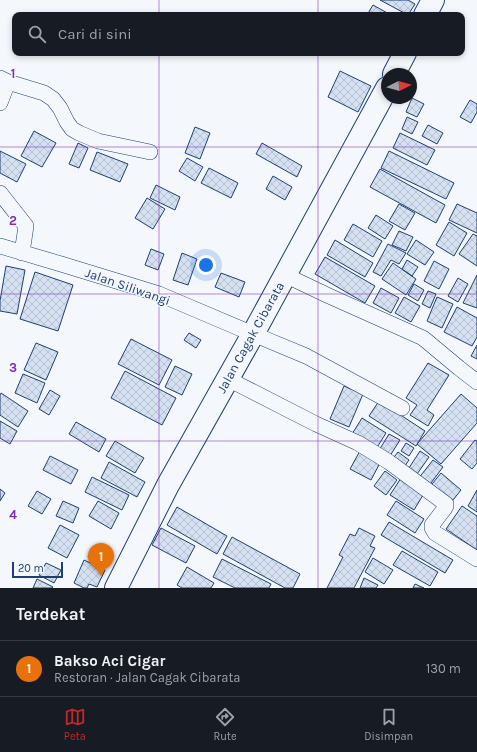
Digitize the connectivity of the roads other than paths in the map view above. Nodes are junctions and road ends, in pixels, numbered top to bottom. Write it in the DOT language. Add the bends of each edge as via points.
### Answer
graph roads {
  1 [pos="433,0"];
  2 [pos="427,12"];
  3 [pos="403,56"];
  4 [pos="397,68"];
  5 [pos="4,80"];
  6 [pos="381,99"];
  7 [pos="0,104"];
  8 [pos="150,152"];
  9 [pos="0,193"];
  10 [pos="0,246"];
  11 [pos="22,253"];
  12 [pos="285,275"];
  13 [pos="253,334"];
  14 [pos="228,379"];
  15 [pos="477,382"];
  16 [pos="402,408"];
  17 [pos="477,559"];
  18 [pos="116,588"];
  1 -- 2 [label="highway"];
  3 -- 4 [label="highway"];
  5 -- 7 [label="street"];
  5 -- 8 [label="street" via="44,93 53,99 72,129 78,133 98,141"];
  6 -- 12 [label="highway, Jalan Cagak Cibarata"];
  9 -- 11 [label="street" via="26,226"];
  10 -- 11 [label="street, Jalan Siliwangi"];
  11 -- 13 [label="street, Jalan Siliwangi" via="159,294"];
  12 -- 13 [label="highway, Jalan Cagak Cibarata"];
  12 -- 15 [label="street" via="423,338"];
  13 -- 14 [label="highway, Jalan Cagak Cibarata"];
  13 -- 16 [label="street, Jalan Siliwangi" via="306,356"];
  14 -- 17 [label="street" via="358,443 424,487 446,505 432,525 435,533"];
  14 -- 18 [label="highway, Jalan Cagak Cibarata" via="168,485"];
}
